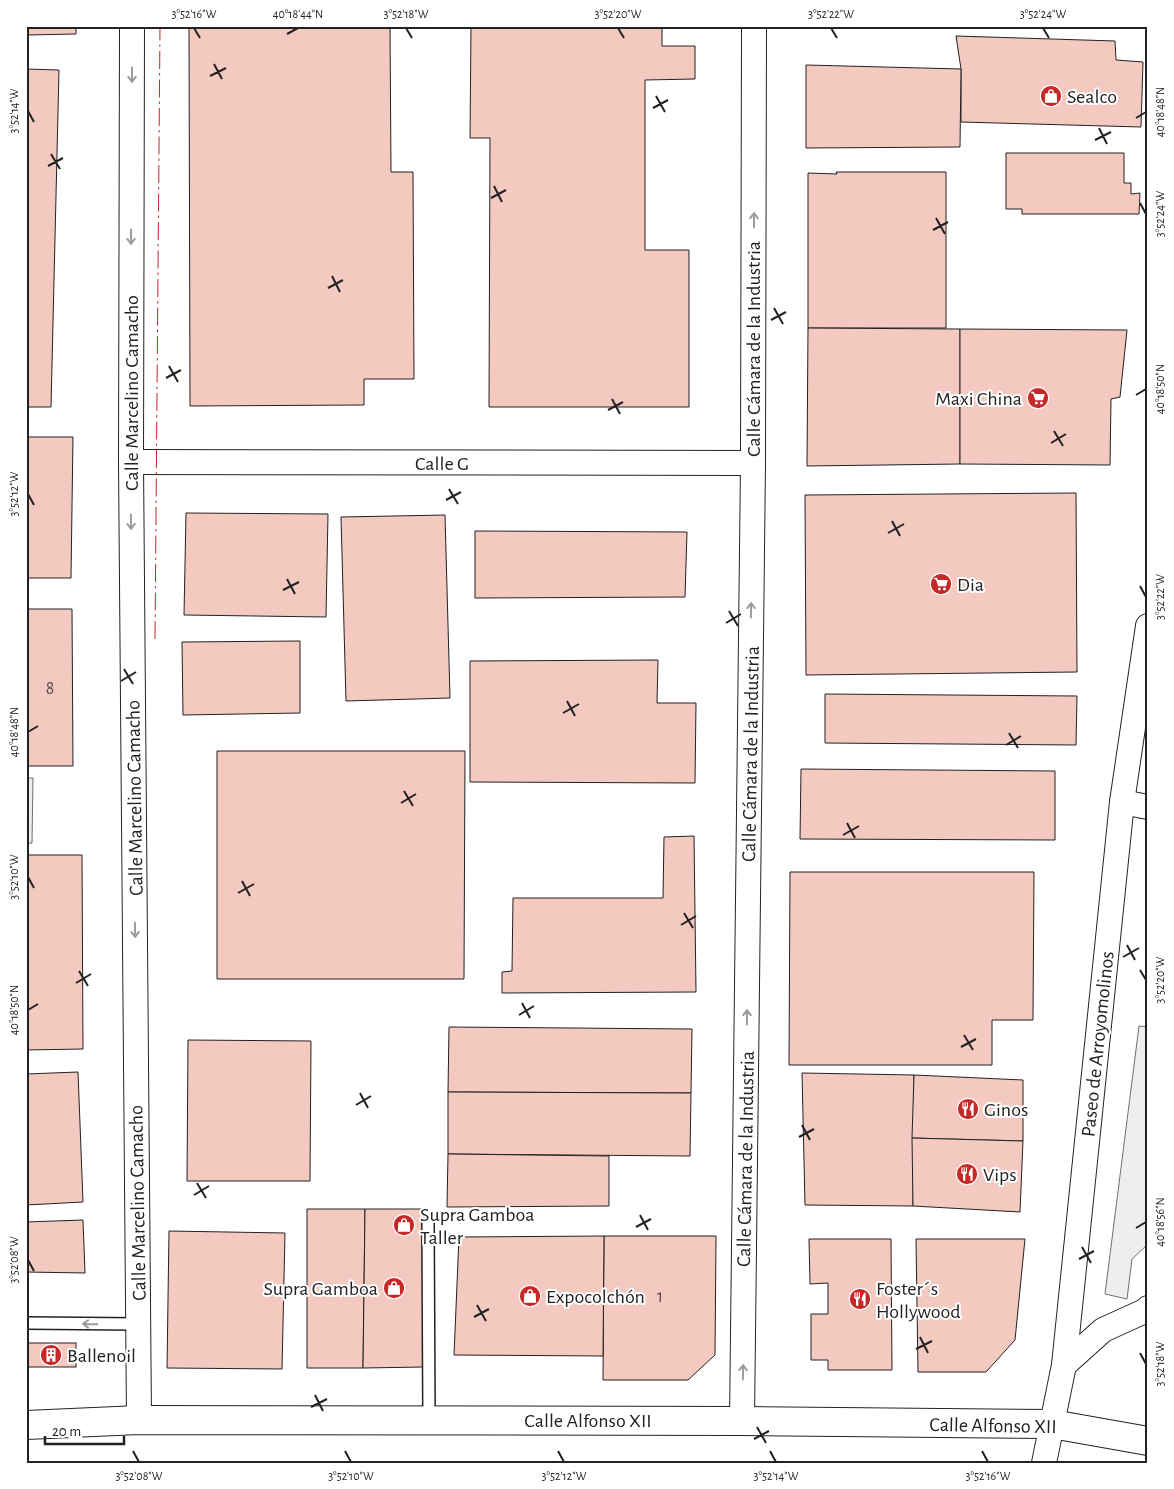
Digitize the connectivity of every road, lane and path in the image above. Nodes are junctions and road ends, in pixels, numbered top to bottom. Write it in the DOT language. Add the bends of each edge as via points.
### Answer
graph roads {
  1 [pos="132,26"];
  2 [pos="754,26"];
  3 [pos="131,462"];
  4 [pos="753,463"];
  5 [pos="1148,626"];
  6 [pos="1122,802"];
  7 [pos="1148,807"];
  8 [pos="428,1222"];
  9 [pos="1148,1308"];
  10 [pos="26,1322"];
  11 [pos="138,1324"];
  12 [pos="1064,1365"];
  13 [pos="139,1420"];
  14 [pos="429,1420"];
  15 [pos="742,1421"];
  16 [pos="1052,1424"];
  17 [pos="26,1425"];
  18 [pos="1148,1441"];
  19 [pos="1044,1463"];
  1 -- 3 [label="street, Calle Marcelino Camacho, one-way"];
  4 -- 2 [label="street, Calle Cámara de la Industria, one-way"];
  3 -- 4 [label="street, Calle G"];
  3 -- 11 [label="street, Calle Marcelino Camacho, one-way"];
  15 -- 4 [label="street, Calle Cámara de la Industria, one-way"];
  5 -- 6 [label="street, Paseo de Arroyomolinos"];
  6 -- 7 [label="street"];
  6 -- 12 [label="street, Paseo de Arroyomolinos"];
  8 -- 14 [label="lane"];
  9 -- 12 [label="street" via="1103,1330"];
  11 -- 10 [label="lane, one-way"];
  11 -- 13 [label="street, Calle Marcelino Camacho"];
  12 -- 16 [label="street, Paseo de Arroyomolinos"];
  13 -- 14 [label="street, Calle Alfonso XII"];
  13 -- 17 [label="street, Calle Alfonso XII"];
  14 -- 15 [label="street, Calle Alfonso XII"];
  15 -- 16 [label="street, Calle Alfonso XII"];
  16 -- 18 [label="street, Calle Alfonso XII"];
  16 -- 19 [label="street, Paseo de Arroyomolinos"];
}
